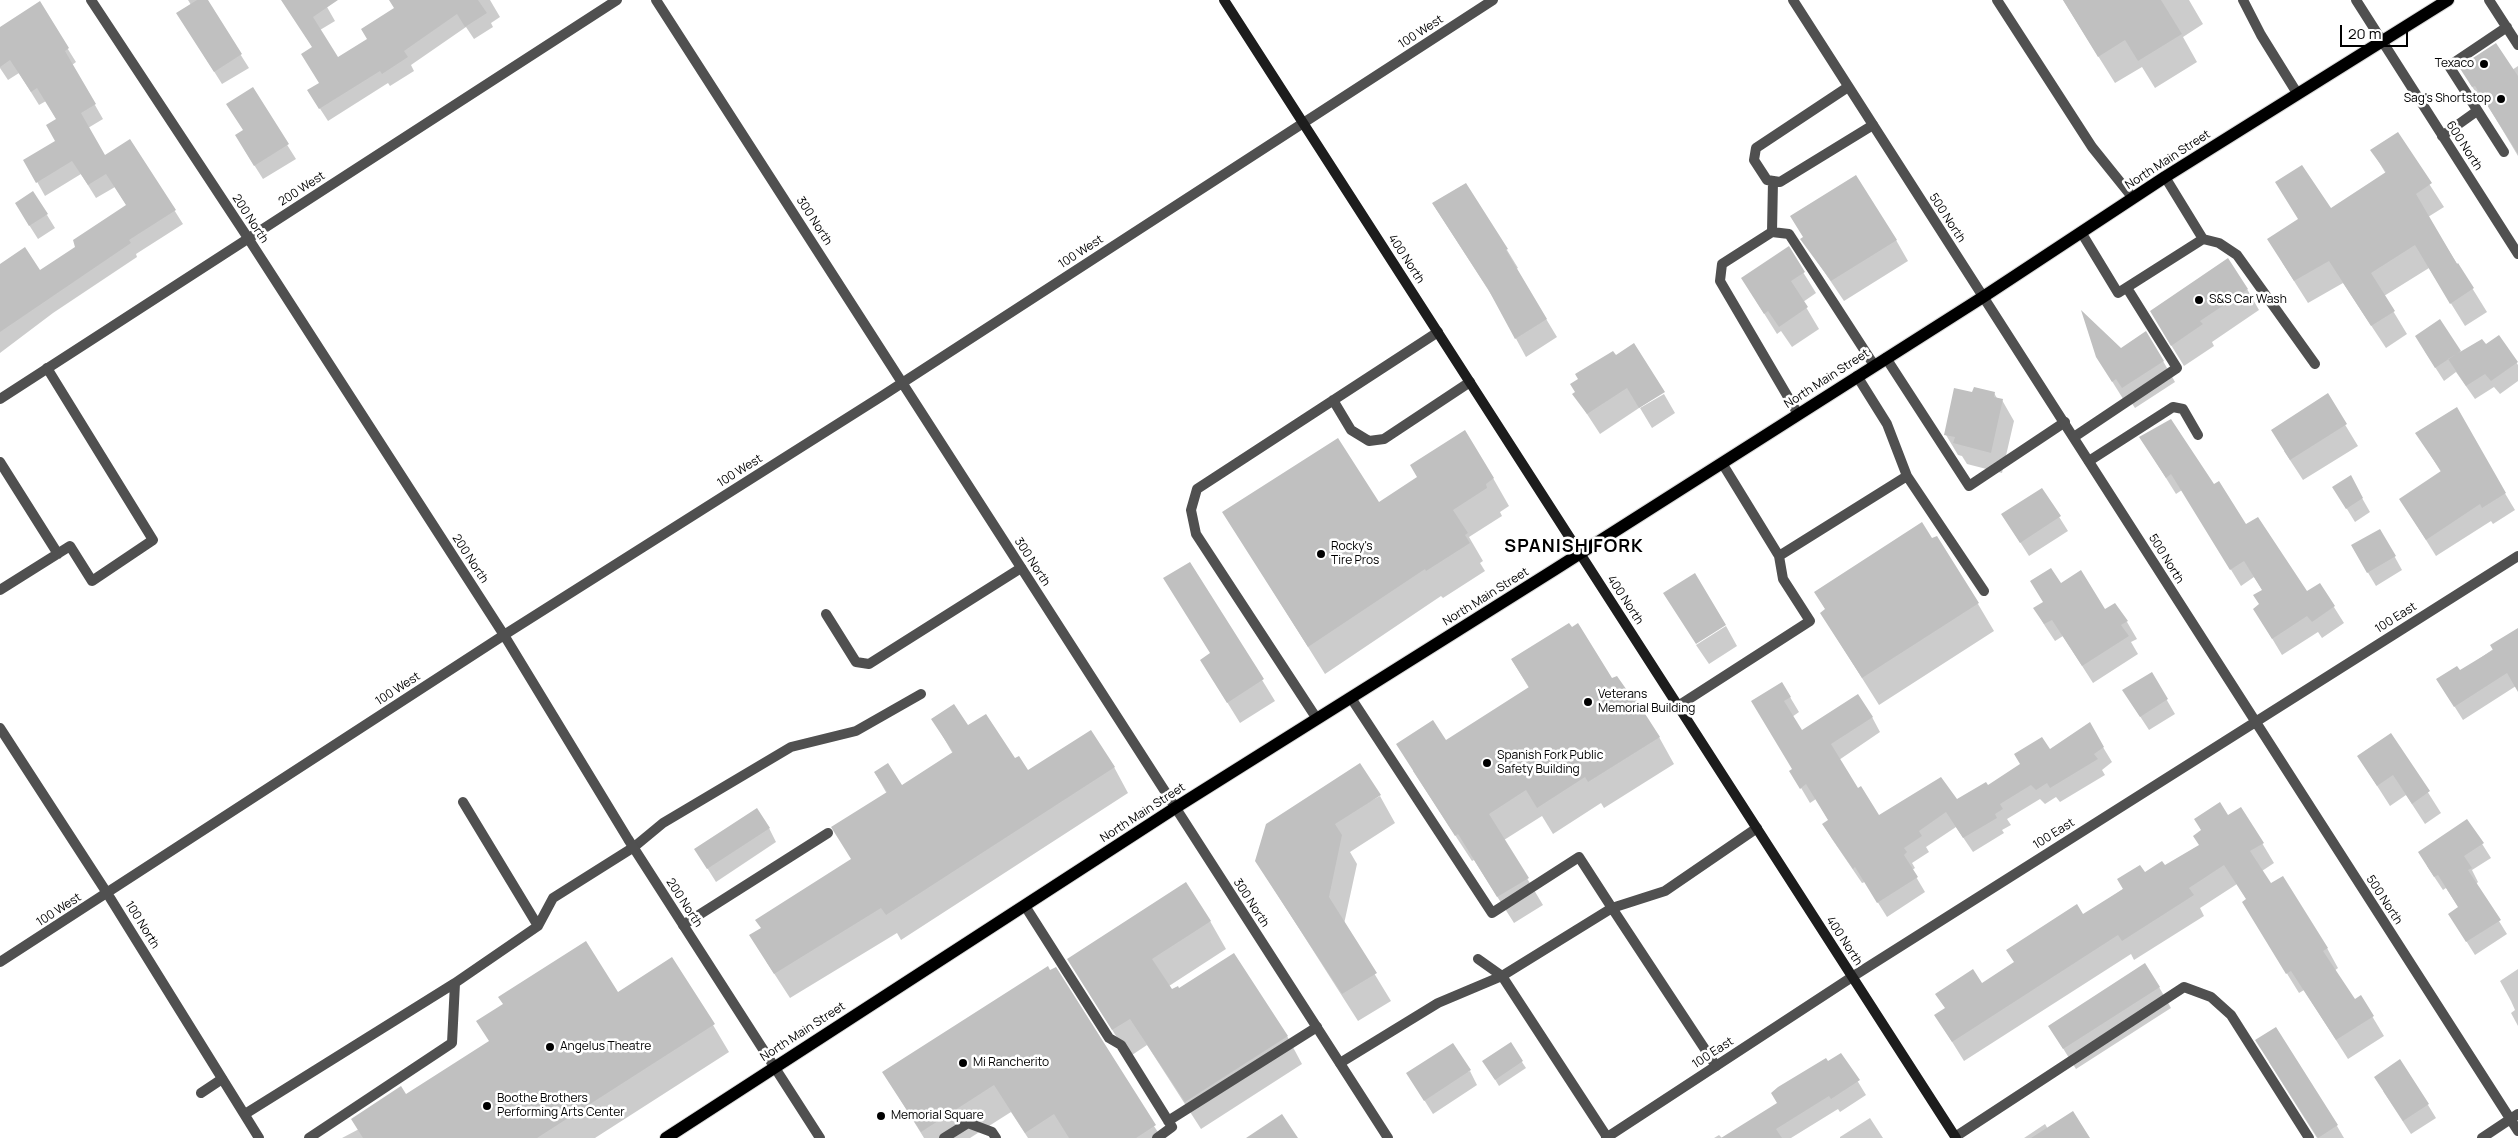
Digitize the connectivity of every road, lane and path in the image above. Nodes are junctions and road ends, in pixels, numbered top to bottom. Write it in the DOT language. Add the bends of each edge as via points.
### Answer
graph roads {
  1 [pos="90,0"];
  2 [pos="617,0"];
  3 [pos="656,0"];
  4 [pos="1224,0"];
  5 [pos="1493,0"];
  6 [pos="1793,0"];
  7 [pos="1997,0"];
  8 [pos="2244,0"];
  9 [pos="2356,0"];
  10 [pos="2448,0"];
  11 [pos="2488,0"];
  12 [pos="2507,27"];
  13 [pos="2383,42"];
  14 [pos="2518,45"];
  15 [pos="1848,87"];
  16 [pos="2297,93"];
  17 [pos="2477,110"];
  18 [pos="1304,123"];
  19 [pos="1873,125"];
  20 [pos="2442,136"];
  21 [pos="2504,152"];
  22 [pos="2165,177"];
  23 [pos="1773,181"];
  24 [pos="2132,198"];
  25 [pos="1772,232"];
  26 [pos="2081,232"];
  27 [pos="248,238"];
  28 [pos="2203,239"];
  29 [pos="2518,254"];
  30 [pos="2127,288"];
  31 [pos="1983,297"];
  32 [pos="1438,332"];
  33 [pos="1886,358"];
  34 [pos="2315,364"];
  35 [pos="1874,365"];
  36 [pos="47,368"];
  37 [pos="1857,376"];
  38 [pos="1470,382"];
  39 [pos="903,383"];
  40 [pos="0,399"];
  41 [pos="1333,400"];
  42 [pos="1798,414"];
  43 [pos="2065,422"];
  44 [pos="2198,435"];
  45 [pos="2074,437"];
  46 [pos="2089,460"];
  47 [pos="0,462"];
  48 [pos="1722,463"];
  49 [pos="1907,476"];
  50 [pos="58,554"];
  51 [pos="1580,554"];
  52 [pos="1779,556"];
  53 [pos="2518,556"];
  54 [pos="1021,568"];
  55 [pos="0,590"];
  56 [pos="1984,591"];
  57 [pos="826,614"];
  58 [pos="504,634"];
  59 [pos="921,694"];
  60 [pos="1351,698"];
  61 [pos="1678,706"];
  62 [pos="1317,719"];
  63 [pos="2255,722"];
  64 [pos="0,728"];
  65 [pos="463,802"];
  66 [pos="1175,808"];
  67 [pos="1757,828"];
  68 [pos="828,833"];
  69 [pos="634,847"];
  70 [pos="107,893"];
  71 [pos="1025,906"];
  72 [pos="1612,908"];
  73 [pos="683,925"];
  74 [pos="538,926"];
  75 [pos="1478,959"];
  76 [pos="0,962"];
  77 [pos="1502,976"];
  78 [pos="1852,977"];
  79 [pos="455,983"];
  80 [pos="1316,1027"];
  81 [pos="1340,1063"];
  82 [pos="1716,1066"];
  83 [pos="775,1067"];
  84 [pos="222,1079"];
  85 [pos="201,1093"];
  86 [pos="245,1114"];
  87 [pos="2514,1117"];
  88 [pos="1168,1121"];
  89 [pos="959,1128"];
  90 [pos="2518,1131"];
  91 [pos="1955,1137"];
  92 [pos="259,1138"];
  93 [pos="309,1138"];
  94 [pos="666,1138"];
  95 [pos="820,1138"];
  96 [pos="944,1138"];
  97 [pos="965,1138"];
  98 [pos="996,1138"];
  99 [pos="1157,1138"];
  100 [pos="1388,1138"];
  101 [pos="1606,1138"];
  102 [pos="2309,1138"];
  103 [pos="2482,1138"];
  1 -- 27 [label="street, 200 North"];
  2 -- 27 [label="street, 200 West"];
  3 -- 39 [label="street, 300 North"];
  4 -- 18 [label="main road, 400 North"];
  5 -- 18 [label="street, 100 West"];
  6 -- 15 [label="street, 500 North"];
  7 -- 24 [label="street" via="2092,147"];
  8 -- 16 [label="street" via="2261,35"];
  9 -- 13 [label="street, 600 North"];
  10 -- 13 [label="main road, North Main Street"];
  11 -- 12 [label="street"];
  12 -- 14 [label="street"];
  12 -- 17 [label="street" via="2449,66"];
  13 -- 16 [label="main road, North Main Street"];
  13 -- 20 [label="street, 600 North"];
  15 -- 19 [label="street, 500 North"];
  15 -- 23 [label="street" via="1756,148 1754,160 1767,180"];
  16 -- 22 [label="main road, North Main Street"];
  17 -- 20 [label="street"];
  17 -- 21 [label="street"];
  18 -- 32 [label="main road, 400 North"];
  18 -- 39 [label="street, 100 West"];
  19 -- 23 [label="street" via="1780,182"];
  19 -- 31 [label="street, 500 North"];
  20 -- 29 [label="street, 600 North"];
  22 -- 24 [label="main road, North Main Street"];
  22 -- 28 [label="street"];
  23 -- 25 [label="street"];
  24 -- 26 [label="main road, North Main Street"];
  25 -- 35 [label="street" via="1789,234"];
  25 -- 42 [label="street" via="1722,264 1720,281"];
  26 -- 30 [label="street" via="2118,294"];
  26 -- 31 [label="main road, North Main Street"];
  27 -- 36 [label="street, 200 West"];
  27 -- 58 [label="street, 200 North"];
  28 -- 30 [label="street"];
  28 -- 34 [label="street" via="2219,243 2237,255"];
  30 -- 45 [label="street" via="2177,368"];
  31 -- 33 [label="main road, North Main Street"];
  31 -- 43 [label="street, 500 North"];
  32 -- 38 [label="main road, 400 North"];
  32 -- 41 [label="street"];
  33 -- 35 [label="main road, North Main Street"];
  33 -- 43 [label="street" via="1969,486"];
  35 -- 37 [label="main road, North Main Street"];
  36 -- 40 [label="street, 200 West"];
  36 -- 50 [label="street" via="153,540 92,581 70,546"];
  37 -- 42 [label="main road, North Main Street"];
  37 -- 49 [label="street" via="1887,424"];
  38 -- 41 [label="street" via="1384,439 1369,441 1351,430"];
  38 -- 51 [label="main road, 400 North"];
  39 -- 54 [label="street, 300 North"];
  39 -- 58 [label="street, 100 West"];
  41 -- 62 [label="street" via="1197,489 1191,510 1196,534"];
  42 -- 48 [label="main road, North Main Street"];
  43 -- 45 [label="street, 500 North"];
  44 -- 46 [label="street" via="2184,410 2174,407"];
  45 -- 46 [label="street, 500 North"];
  46 -- 63 [label="street, 500 North"];
  47 -- 50 [label="street"];
  48 -- 51 [label="main road, North Main Street"];
  48 -- 52 [label="street"];
  49 -- 52 [label="street"];
  49 -- 56 [label="street"];
  50 -- 55 [label="street"];
  51 -- 60 [label="main road, North Main Street"];
  51 -- 61 [label="main road, 400 North"];
  52 -- 61 [label="street" via="1783,579 1810,621"];
  53 -- 63 [label="street, 100 East"];
  54 -- 57 [label="street" via="870,664 856,662"];
  54 -- 66 [label="street, 300 North"];
  58 -- 69 [label="street, 200 North"];
  58 -- 70 [label="street, 100 West"];
  59 -- 69 [label="street" via="856,731 791,747 663,823"];
  60 -- 62 [label="main road, North Main Street"];
  60 -- 72 [label="street" via="1492,913 1579,857"];
  61 -- 67 [label="main road, 400 North"];
  62 -- 66 [label="main road, North Main Street"];
  63 -- 78 [label="street, 100 East"];
  63 -- 87 [label="street, 500 North"];
  64 -- 70 [label="street, 100 North"];
  65 -- 74 [label="street"];
  66 -- 71 [label="main road, North Main Street"];
  66 -- 80 [label="street, 300 North"];
  67 -- 72 [label="street" via="1665,891"];
  67 -- 78 [label="main road, 400 North"];
  68 -- 73 [label="street"];
  69 -- 73 [label="street, 200 North"];
  69 -- 74 [label="street" via="553,898"];
  70 -- 76 [label="street, 100 West"];
  70 -- 84 [label="street, 100 North"];
  71 -- 83 [label="main road, North Main Street"];
  71 -- 88 [label="street" via="1109,1038 1121,1046"];
  72 -- 77 [label="street"];
  72 -- 82 [label="street"];
  73 -- 83 [label="street, 200 North"];
  74 -- 79 [label="street"];
  75 -- 77 [label="street"];
  77 -- 81 [label="street" via="1438,1003"];
  77 -- 101 [label="street"];
  78 -- 82 [label="street, 100 East"];
  78 -- 91 [label="main road, 400 North"];
  79 -- 86 [label="street"];
  79 -- 93 [label="street" via="452,1043"];
  80 -- 81 [label="street, 300 North"];
  80 -- 88 [label="street"];
  81 -- 100 [label="street, 300 North"];
  82 -- 101 [label="street, 100 East"];
  83 -- 94 [label="main road, North Main Street"];
  83 -- 95 [label="street, 200 North"];
  84 -- 85 [label="street"];
  84 -- 86 [label="street, 100 North"];
  86 -- 92 [label="street, 100 North"];
  87 -- 90 [label="street, 500 North"];
  87 -- 103 [label="street"];
  88 -- 99 [label="street" via="1172,1127"];
  89 -- 96 [label="street"];
  89 -- 97 [label="street"];
  89 -- 98 [label="street" via="968,1123 992,1132"];
  91 -- 102 [label="street" via="2184,987 2211,997 2231,1014"];
}
